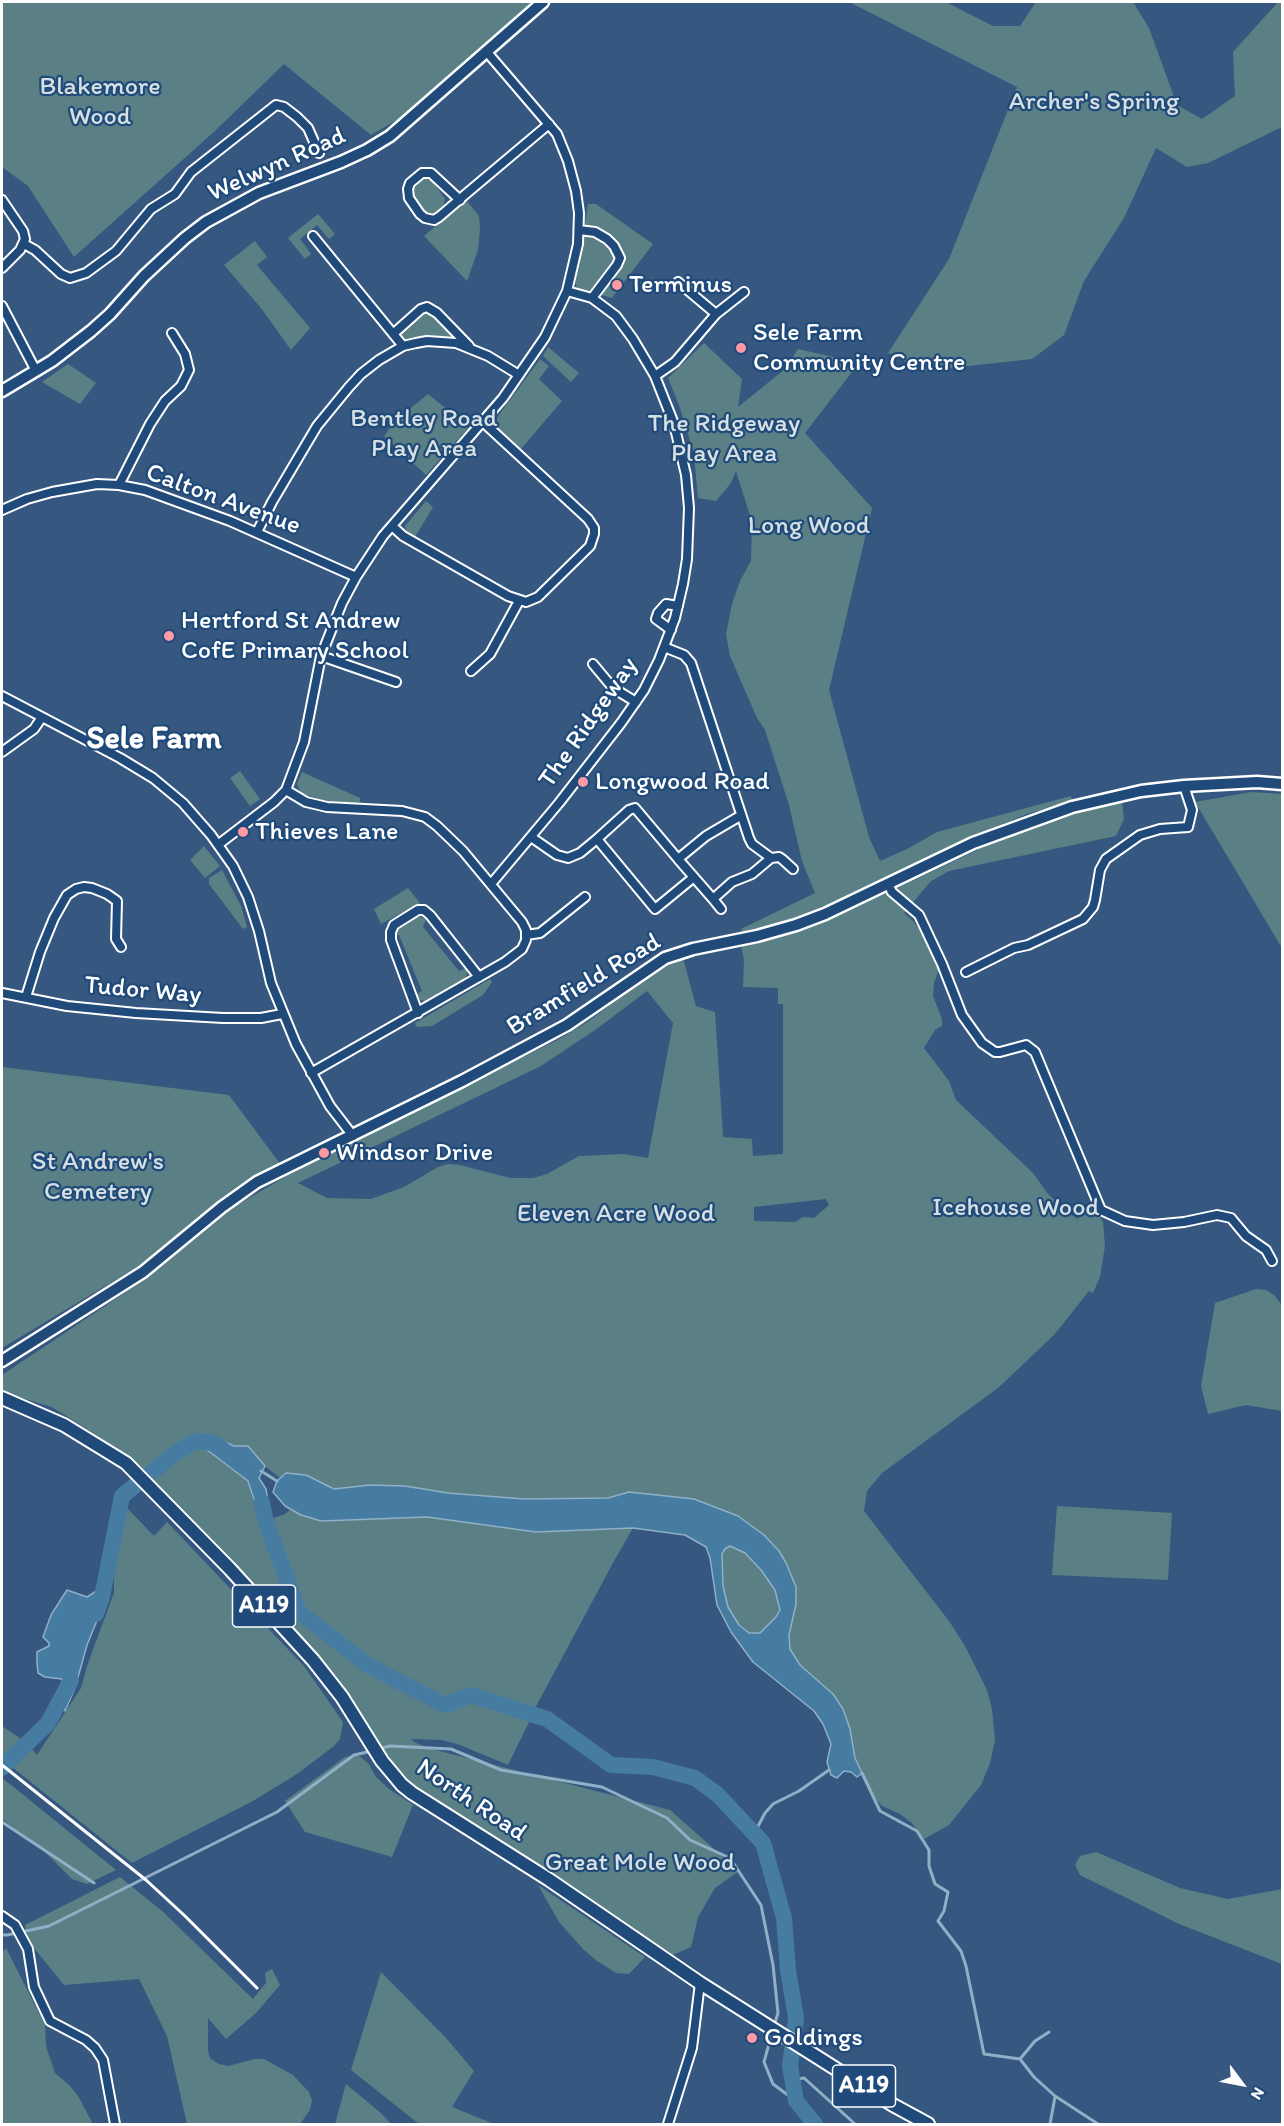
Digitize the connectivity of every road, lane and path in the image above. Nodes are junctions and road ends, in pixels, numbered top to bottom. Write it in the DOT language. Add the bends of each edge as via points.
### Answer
graph roads {
  1 [pos="543,2"];
  2 [pos="486,51"];
  3 [pos="549,124"];
  4 [pos="319,153"];
  5 [pos="2,200"];
  6 [pos="460,200"];
  7 [pos="579,230"];
  8 [pos="313,236"];
  9 [pos="24,244"];
  10 [pos="2,268"];
  11 [pos="678,282"];
  12 [pos="567,291"];
  13 [pos="744,292"];
  14 [pos="592,298"];
  15 [pos="2,306"];
  16 [pos="716,314"];
  17 [pos="4,317"];
  18 [pos="172,333"];
  19 [pos="393,334"];
  20 [pos="403,346"];
  21 [pos="470,348"];
  22 [pos="36,371"];
  23 [pos="519,375"];
  24 [pos="655,376"];
  25 [pos="2,391"];
  26 [pos="483,422"];
  27 [pos="119,485"];
  28 [pos="2,510"];
  29 [pos="392,526"];
  30 [pos="257,532"];
  31 [pos="356,577"];
  32 [pos="519,601"];
  33 [pos="678,606"];
  34 [pos="671,630"];
  35 [pos="664,647"];
  36 [pos="321,656"];
  37 [pos="593,664"];
  38 [pos="471,671"];
  39 [pos="396,682"];
  40 [pos="2,696"];
  41 [pos="636,702"];
  42 [pos="42,717"];
  43 [pos="2,752"];
  44 [pos="1282,784"];
  45 [pos="1184,786"];
  46 [pos="286,790"];
  47 [pos="741,816"];
  48 [pos="531,837"];
  49 [pos="597,839"];
  50 [pos="219,844"];
  51 [pos="771,858"];
  52 [pos="678,859"];
  53 [pos="793,869"];
  54 [pos="694,877"];
  55 [pos="491,884"];
  56 [pos="888,884"];
  57 [pos="585,897"];
  58 [pos="712,899"];
  59 [pos="721,909"];
  60 [pos="526,935"];
  61 [pos="121,946"];
  62 [pos="966,972"];
  63 [pos="479,977"];
  64 [pos="2,993"];
  65 [pos="26,997"];
  66 [pos="417,1013"];
  67 [pos="282,1014"];
  68 [pos="310,1073"];
  69 [pos="353,1136"];
  70 [pos="1272,1261"];
  71 [pos="2,1361"];
  72 [pos="2,1398"];
  73 [pos="2,1916"];
  74 [pos="700,1983"];
  75 [pos="115,2124"];
  76 [pos="668,2124"];
  77 [pos="928,2124"];
  1 -- 2 [label="street, Welwyn Road"];
  2 -- 3 [label="street"];
  2 -- 22 [label="street, Welwyn Road" via="382,141 341,162 259,193 206,222 144,276 92,331"];
  3 -- 6 [label="street"];
  3 -- 7 [label="street" via="562,145 573,176"];
  4 -- 9 [label="street" via="308,128 284,107 276,105 191,172 175,194 151,209 116,251 86,273 70,278 61,274"];
  5 -- 9 [label="street" via="23,231"];
  6 -- 6 [label="street" via="430,220 420,214 408,189 422,173 431,172"];
  7 -- 12 [label="street"];
  7 -- 14 [label="street" via="607,239 620,258"];
  8 -- 19 [label="street"];
  9 -- 10 [label="street"];
  11 -- 16 [label="street"];
  12 -- 14 [label="street, The Ridgeway"];
  12 -- 23 [label="street" via="545,337"];
  13 -- 16 [label="street"];
  14 -- 24 [label="street, The Ridgeway" via="623,324"];
  15 -- 17 [label="street"];
  16 -- 24 [label="street" via="675,362"];
  17 -- 22 [label="street"];
  18 -- 27 [label="street" via="185,354 189,370 150,424"];
  19 -- 20 [label="street"];
  19 -- 21 [label="street" via="426,307 437,313"];
  20 -- 21 [label="street" via="440,341"];
  20 -- 30 [label="street" via="369,367 333,405 301,451"];
  21 -- 23 [label="street"];
  22 -- 25 [label="street, Welwyn Road"];
  23 -- 26 [label="street"];
  24 -- 33 [label="street, The Ridgeway" via="681,448 688,490 688,550"];
  26 -- 29 [label="street"];
  26 -- 32 [label="street" via="594,528 590,546 570,566 534,600"];
  27 -- 28 [label="street, Calton Avenue" via="98,484 52,492"];
  27 -- 30 [label="street, Calton Avenue" via="145,490"];
  29 -- 31 [label="street"];
  29 -- 32 [label="street" via="403,536"];
  30 -- 31 [label="street, Calton Avenue"];
  31 -- 36 [label="street"];
  32 -- 38 [label="street" via="490,654"];
  33 -- 34 [label="street, The Ridgeway"];
  33 -- 34 [label="street" via="666,604 656,619"];
  34 -- 35 [label="street, The Ridgeway"];
  35 -- 41 [label="street, The Ridgeway"];
  35 -- 47 [label="street" via="684,655 691,663"];
  36 -- 39 [label="street"];
  36 -- 46 [label="street" via="304,742"];
  37 -- 41 [label="street" via="613,688"];
  40 -- 42 [label="street"];
  41 -- 48 [label="street, The Ridgeway"];
  42 -- 43 [label="street" via="34,729"];
  42 -- 50 [label="street" via="153,778 183,803"];
  44 -- 45 [label="street, Bramfield Road"];
  45 -- 56 [label="street, Bramfield Road" via="1130,793 1072,807 973,843"];
  45 -- 62 [label="street" via="1192,810 1188,827 1140,835 1106,859 1093,907 1083,919"];
  46 -- 50 [label="street"];
  46 -- 55 [label="street" via="306,802 327,807 402,811 425,817 463,851"];
  47 -- 51 [label="street" via="750,841"];
  47 -- 52 [label="street" via="706,836"];
  48 -- 49 [label="street" via="568,858"];
  48 -- 55 [label="street, The Ridgeway"];
  49 -- 52 [label="street" via="635,808"];
  49 -- 54 [label="street" via="655,909"];
  50 -- 67 [label="street" via="248,897"];
  51 -- 53 [label="street" via="778,857"];
  51 -- 58 [label="street"];
  52 -- 54 [label="street"];
  54 -- 58 [label="street"];
  55 -- 60 [label="street" via="522,922"];
  56 -- 69 [label="street, Bramfield Road" via="796,925 665,958 567,1025"];
  56 -- 70 [label="street" via="919,915 957,1005 975,1035 995,1052 1026,1045 1035,1053 1101,1210 1125,1221 1154,1225 1217,1215 1230,1218 1266,1250"];
  57 -- 60 [label="street" via="540,933"];
  58 -- 59 [label="street"];
  60 -- 63 [label="street" via="518,953"];
  61 -- 65 [label="street" via="116,939 117,901 92,888 76,889 67,895 54,918"];
  63 -- 66 [label="street"];
  63 -- 66 [label="street" via="430,915 418,910 394,925 391,932"];
  64 -- 65 [label="street, Tudor Way"];
  65 -- 67 [label="street, Tudor Way" via="67,1006 164,1015 248,1018"];
  66 -- 68 [label="street"];
  67 -- 68 [label="street"];
  68 -- 69 [label="street"];
  69 -- 71 [label="street, Bramfield Road" via="238,1194 143,1272"];
  72 -- 74 [label="main road, North Road / A119" via="64,1425 116,1455 133,1470 313,1660 402,1785"];
  73 -- 75 [label="street" via="15,1925 28,1949 34,1987 50,2021 86,2040 99,2052"];
  74 -- 76 [label="street" via="692,2048"];
  74 -- 77 [label="main road, North Road / A119"];
}
